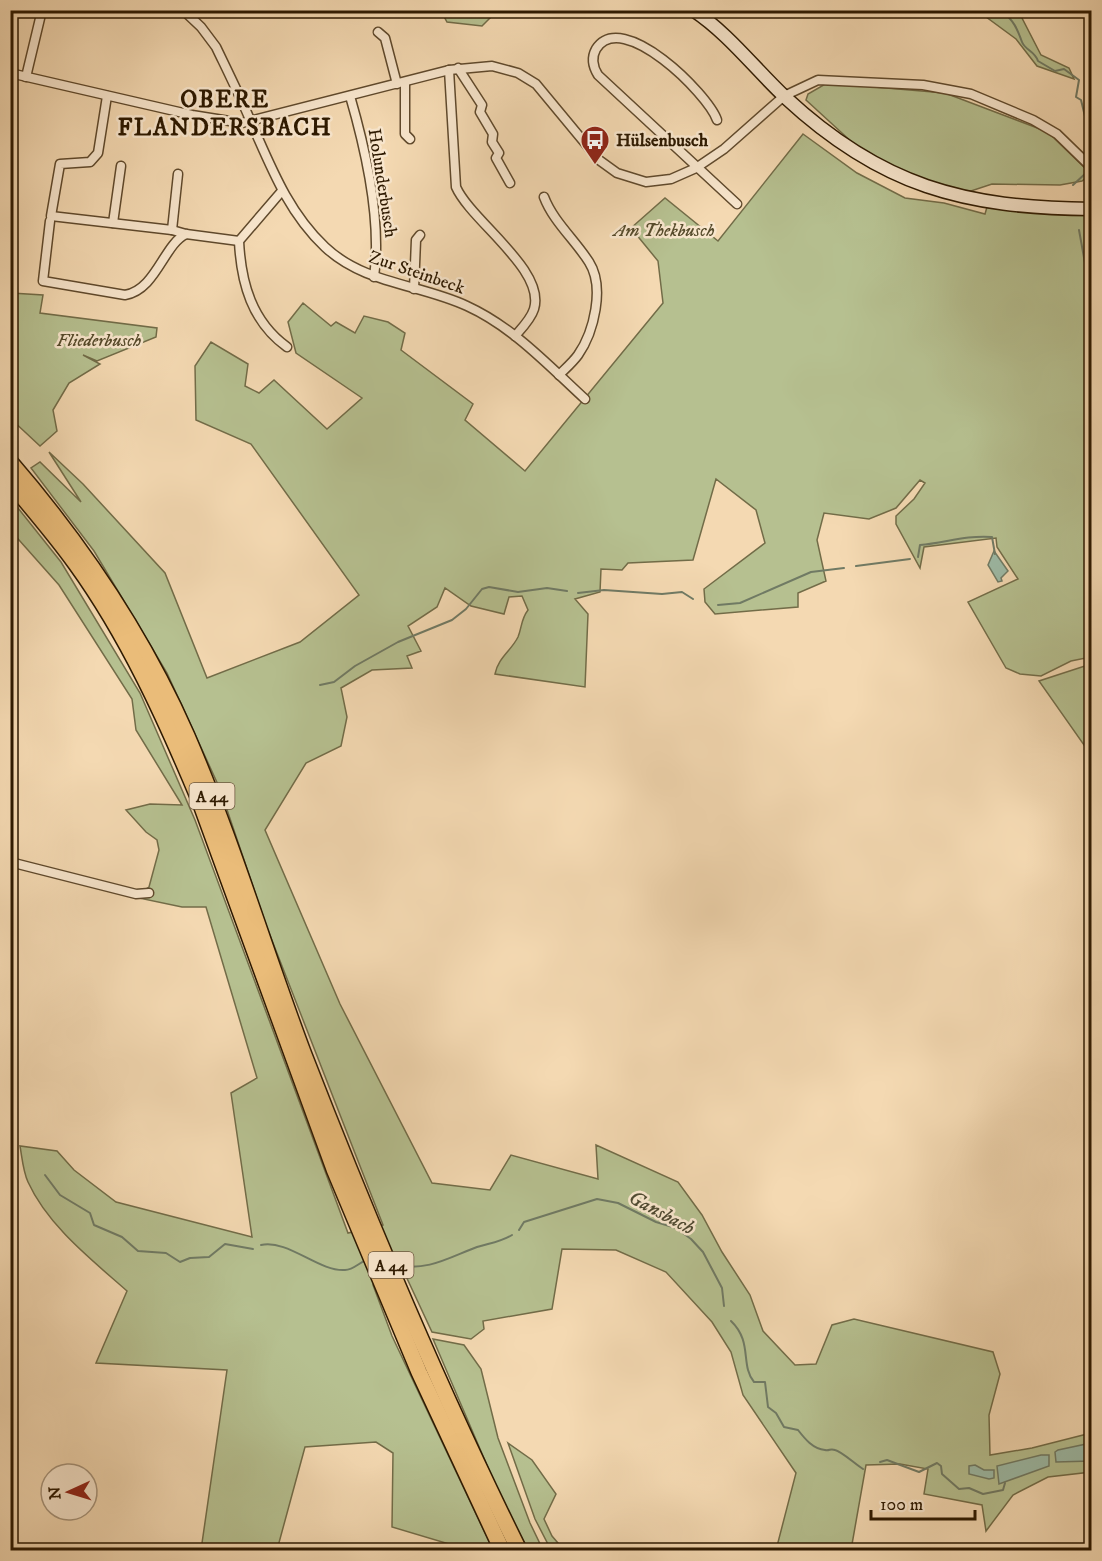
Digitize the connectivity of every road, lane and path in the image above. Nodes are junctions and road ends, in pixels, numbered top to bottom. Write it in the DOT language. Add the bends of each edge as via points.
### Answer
graph roads {
  1 [pos="42,10"];
  2 [pos="183,10"];
  3 [pos="693,10"];
  4 [pos="378,32"];
  5 [pos="453,69"];
  6 [pos="10,73"];
  7 [pos="26,77"];
  8 [pos="401,82"];
  9 [pos="108,96"];
  10 [pos="350,96"];
  11 [pos="784,96"];
  12 [pos="717,120"];
  13 [pos="251,122"];
  14 [pos="410,139"];
  15 [pos="121,166"];
  16 [pos="696,168"];
  17 [pos="1092,168"];
  18 [pos="178,174"];
  19 [pos="510,183"];
  20 [pos="281,192"];
  21 [pos="544,197"];
  22 [pos="737,204"];
  23 [pos="1092,209"];
  24 [pos="50,219"];
  25 [pos="114,223"];
  26 [pos="172,230"];
  27 [pos="186,234"];
  28 [pos="420,235"];
  29 [pos="239,241"];
  30 [pos="374,277"];
  31 [pos="414,289"];
  32 [pos="515,336"];
  33 [pos="287,347"];
  34 [pos="559,375"];
  35 [pos="585,399"];
  36 [pos="10,462"];
  37 [pos="10,482"];
  38 [pos="10,862"];
  39 [pos="149,893"];
  40 [pos="341,1167"];
  41 [pos="426,1369"];
  42 [pos="502,1551"];
  43 [pos="519,1551"];
  1 -- 7 [label="street"];
  2 -- 13 [label="street, Zur Steinbeck" via="216,47"];
  3 -- 11 [label="main road"];
  4 -- 8 [label="street" via="385,38"];
  5 -- 8 [label="street"];
  5 -- 16 [label="street" via="492,66 526,77 545,92 593,154 623,176 659,181"];
  5 -- 19 [label="street" via="482,105 480,112 494,134 492,142 499,153 496,158"];
  5 -- 32 [label="street" via="454,181 461,197 505,246 535,294 534,311"];
  6 -- 7 [label="street"];
  7 -- 9 [label="street"];
  8 -- 10 [label="street"];
  8 -- 14 [label="street" via="405,134"];
  9 -- 13 [label="street" via="207,118"];
  9 -- 24 [label="street" via="98,153 90,162 60,164"];
  10 -- 13 [label="street"];
  10 -- 30 [label="street, Holunderbusch" via="376,216"];
  11 -- 16 [label="street" via="724,149"];
  11 -- 17 [label="street" via="818,80 932,86 971,94 1052,130"];
  11 -- 23 [label="main road" via="839,142 915,184 976,201"];
  12 -- 16 [label="street" via="713,108 646,48 614,37 602,41 597,48 593,62 598,75"];
  13 -- 20 [label="street, Zur Steinbeck"];
  15 -- 25 [label="street"];
  16 -- 22 [label="street"];
  18 -- 26 [label="street"];
  20 -- 29 [label="street"];
  20 -- 30 [label="street, Zur Steinbeck" via="326,248"];
  21 -- 34 [label="street" via="587,259 596,280 589,335"];
  24 -- 25 [label="street"];
  24 -- 27 [label="street" via="43,281 125,295 138,290"];
  25 -- 26 [label="street"];
  26 -- 27 [label="street"];
  27 -- 29 [label="street"];
  28 -- 31 [label="street" via="416,240"];
  29 -- 33 [label="street" via="253,309 272,336"];
  30 -- 31 [label="street, Zur Steinbeck"];
  31 -- 32 [label="street, Zur Steinbeck" via="464,305"];
  32 -- 34 [label="street, Zur Steinbeck"];
  34 -- 35 [label="street, Zur Steinbeck"];
  36 -- 40 [label="highway, A 44" via="55,513 87,560 134,635 181,723 211,794"];
  37 -- 40 [label="highway, A 44" via="77,565 149,686 199,799"];
  38 -- 39 [label="street" via="136,894"];
  40 -- 41 [label="highway, A 44"];
  41 -- 42 [label="highway, A 44"];
  41 -- 43 [label="highway, A 44"];
}
